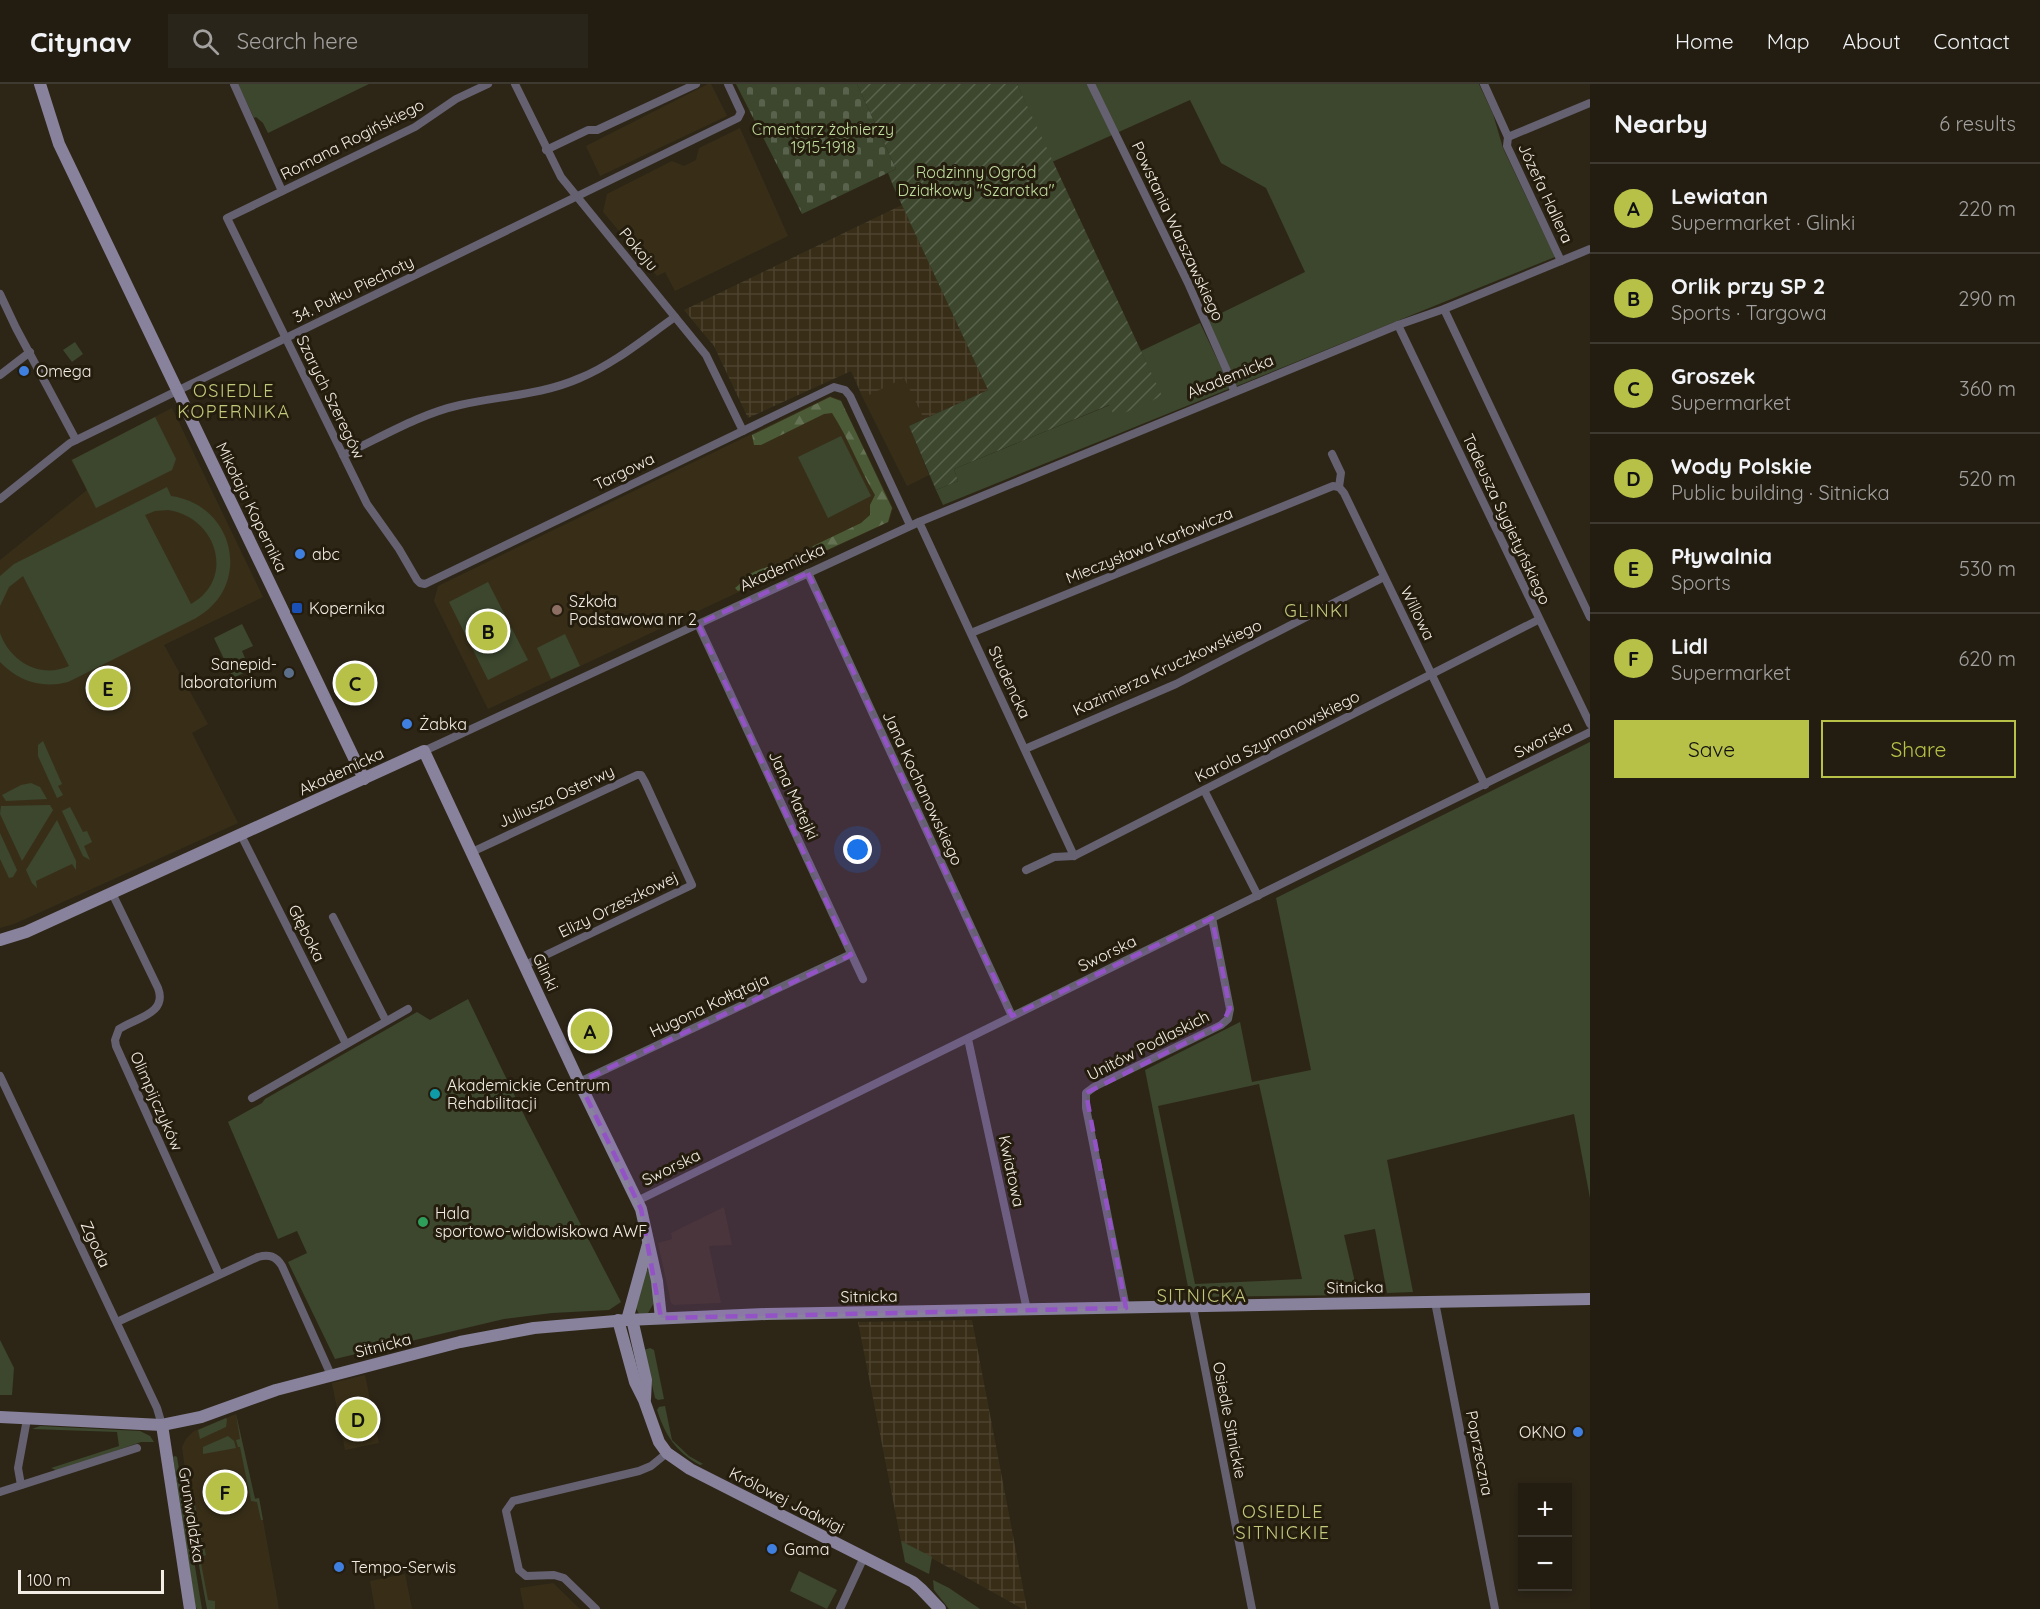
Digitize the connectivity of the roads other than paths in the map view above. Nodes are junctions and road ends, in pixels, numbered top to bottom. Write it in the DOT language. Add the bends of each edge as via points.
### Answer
graph roads {
  1 [pos="40,84"];
  2 [pos="234,84"];
  3 [pos="488,84"];
  4 [pos="515,84"];
  5 [pos="696,84"];
  6 [pos="728,84"];
  7 [pos="1090,84"];
  8 [pos="1484,84"];
  9 [pos="1590,104"];
  10 [pos="1508,137"];
  11 [pos="546,150"];
  12 [pos="282,191"];
  13 [pos="576,197"];
  14 [pos="227,218"];
  15 [pos="1590,249"];
  16 [pos="1562,261"];
  17 [pos="0,294"];
  18 [pos="1444,309"];
  19 [pos="675,316"];
  20 [pos="1398,325"];
  21 [pos="286,339"];
  22 [pos="30,352"];
  23 [pos="0,375"];
  24 [pos="842,388"];
  25 [pos="178,391"];
  26 [pos="1234,392"];
  27 [pos="742,431"];
  28 [pos="76,440"];
  29 [pos="1332,454"];
  30 [pos="343,455"];
  31 [pos="1339,487"];
  32 [pos="0,499"];
  33 [pos="915,524"];
  34 [pos="808,573"];
  35 [pos="1384,577"];
  36 [pos="420,583"];
  37 [pos="1590,617"];
  38 [pos="1538,620"];
  39 [pos="698,624"];
  40 [pos="971,633"];
  41 [pos="1431,673"];
  42 [pos="1590,724"];
  43 [pos="1590,732"];
  44 [pos="1025,749"];
  45 [pos="424,751"];
  46 [pos="364,779"];
  47 [pos="1485,785"];
  48 [pos="1204,790"];
  49 [pos="241,835"];
  50 [pos="472,852"];
  51 [pos="1074,856"];
  52 [pos="1026,870"];
  53 [pos="692,885"];
  54 [pos="112,893"];
  55 [pos="1258,896"];
  56 [pos="333,917"];
  57 [pos="1212,918"];
  58 [pos="0,940"];
  59 [pos="851,954"];
  60 [pos="525,965"];
  61 [pos="863,979"];
  62 [pos="408,1009"];
  63 [pos="1012,1016"];
  64 [pos="386,1021"];
  65 [pos="968,1039"];
  66 [pos="346,1044"];
  67 [pos="0,1076"];
  68 [pos="579,1082"];
  69 [pos="252,1098"];
  70 [pos="637,1201"];
  71 [pos="649,1240"];
  72 [pos="219,1274"];
  73 [pos="1590,1299"];
  74 [pos="1435,1302"];
  75 [pos="1193,1306"];
  76 [pos="1126,1308"];
  77 [pos="1026,1310"];
  78 [pos="661,1318"];
  79 [pos="626,1320"];
  80 [pos="117,1322"];
  81 [pos="331,1375"];
  82 [pos="0,1417"];
  83 [pos="27,1419"];
  84 [pos="162,1425"];
  85 [pos="137,1448"];
  86 [pos="666,1453"];
  87 [pos="21,1485"];
  88 [pos="0,1492"];
  89 [pos="864,1557"];
  90 [pos="190,1609"];
  91 [pos="596,1609"];
  92 [pos="840,1609"];
  93 [pos="940,1609"];
  94 [pos="1252,1609"];
  95 [pos="1496,1609"];
  1 -- 25 [label="street, Mikołaja Kopernika" via="59,144"];
  2 -- 12 [label="street"];
  3 -- 12 [label="street, Romana Rogińskiego" via="456,99 415,127"];
  4 -- 11 [label="street, Pokoju"];
  5 -- 11 [label="street"];
  6 -- 13 [label="street, 34. Pułku Piechoty" via="741,112 738,118"];
  7 -- 26 [label="street, Powstania Warszawskiego" via="1188,283"];
  8 -- 10 [label="street, Józefa Hallera"];
  9 -- 10 [label="street, Józefa Hallera"];
  10 -- 16 [label="street, Józefa Hallera" via="1507,146"];
  11 -- 13 [label="street, Pokoju"];
  12 -- 14 [label="street, Romana Rogińskiego"];
  13 -- 19 [label="street, Pokoju"];
  13 -- 21 [label="street, 34. Pułku Piechoty"];
  14 -- 21 [label="street, Szarych Szeregów"];
  15 -- 16 [label="street, Akademicka"];
  16 -- 18 [label="street, Akademicka"];
  17 -- 22 [label="street"];
  18 -- 20 [label="street, Akademicka"];
  18 -- 37 [label="street, Tadeusza Sygietyńskiego"];
  19 -- 27 [label="street, Pokoju" via="706,355"];
  19 -- 30 [label="street" via="579,379 434,412"];
  20 -- 26 [label="street, Akademicka"];
  20 -- 38 [label="street, Tadeusza Sygietyńskiego"];
  21 -- 25 [label="street, 34. Pułku Piechoty"];
  21 -- 30 [label="street, Szarych Szeregów"];
  22 -- 23 [label="street"];
  22 -- 28 [label="street"];
  24 -- 27 [label="street, Targowa" via="828,389"];
  24 -- 33 [label="street, Studencka" via="850,396"];
  25 -- 28 [label="street, 34. Pułku Piechoty"];
  25 -- 46 [label="street, Mikołaja Kopernika"];
  26 -- 33 [label="street, Akademicka"];
  27 -- 36 [label="street, Targowa" via="425,584"];
  28 -- 32 [label="street, 34. Pułku Piechoty"];
  29 -- 31 [label="street, Willowa" via="1341,473"];
  30 -- 36 [label="street, Szarych Szeregów" via="367,504"];
  31 -- 35 [label="street, Willowa"];
  31 -- 40 [label="street, Mieczysława Karłowicza" via="1333,486"];
  33 -- 34 [label="street, Akademicka"];
  33 -- 40 [label="street, Studencka"];
  34 -- 39 [label="street, Akademicka"];
  34 -- 63 [label="street, Jana Kochanowskiego"];
  35 -- 41 [label="street, Willowa"];
  35 -- 44 [label="street, Kazimierza Kruczkowskiego" via="1176,684"];
  38 -- 41 [label="street, Karola Szymanowskiego"];
  38 -- 42 [label="street, Tadeusza Sygietyńskiego"];
  39 -- 45 [label="street, Akademicka"];
  39 -- 59 [label="street, Jana Matejki"];
  40 -- 44 [label="street, Studencka"];
  41 -- 47 [label="street, Willowa"];
  41 -- 48 [label="street, Karola Szymanowskiego"];
  43 -- 47 [label="street, Sworska"];
  44 -- 51 [label="street, Studencka"];
  45 -- 46 [label="street, Akademicka"];
  45 -- 50 [label="street, Glinki"];
  46 -- 49 [label="street, Akademicka"];
  47 -- 55 [label="street, Sworska"];
  48 -- 51 [label="street, Karola Szymanowskiego"];
  48 -- 55 [label="street"];
  49 -- 54 [label="street, Akademicka"];
  49 -- 66 [label="street, Głęboka"];
  50 -- 53 [label="street, Juliusza Osterwy" via="641,775"];
  50 -- 60 [label="street, Glinki"];
  51 -- 52 [label="street, Karola Szymanowskiego" via="1054,857"];
  53 -- 60 [label="street, Elizy Orzeszkowej"];
  54 -- 58 [label="street, Akademicka"];
  54 -- 72 [label="street, Olimpijczyków" via="161,998 156,1010 119,1029 116,1046"];
  55 -- 57 [label="street, Sworska"];
  56 -- 64 [label="street, Głęboka"];
  57 -- 63 [label="street, Sworska"];
  57 -- 76 [label="street, Unitów Podlaskich" via="1230,1009 1228,1019 1086,1094"];
  59 -- 61 [label="street, Jana Matejki"];
  59 -- 68 [label="street, Hugona Kołłątaja"];
  60 -- 68 [label="street, Glinki"];
  62 -- 64 [label="street"];
  63 -- 65 [label="street, Sworska"];
  64 -- 66 [label="street"];
  65 -- 70 [label="street, Sworska"];
  65 -- 77 [label="street, Kwiatowa"];
  66 -- 69 [label="street"];
  67 -- 80 [label="street, Zgoda"];
  68 -- 70 [label="street, Glinki"];
  70 -- 71 [label="street, Glinki"];
  71 -- 78 [label="street, Glinki"];
  71 -- 79 [label="street, Glinki"];
  72 -- 80 [label="street"];
  72 -- 81 [label="street" via="258,1257 274,1257 282,1266"];
  73 -- 74 [label="street, Sitnicka"];
  74 -- 75 [label="street, Sitnicka"];
  74 -- 95 [label="street, Poprzeczna"];
  75 -- 76 [label="street, Sitnicka"];
  75 -- 94 [label="street, Osiedle Sitnickie"];
  76 -- 77 [label="street, Sitnicka"];
  77 -- 78 [label="street, Sitnicka"];
  78 -- 79 [label="street, Sitnicka"];
  79 -- 81 [label="street, Sitnicka" via="534,1328 460,1342"];
  79 -- 86 [label="street" via="635,1382"];
  80 -- 84 [label="street, Zgoda"];
  81 -- 84 [label="street, Sitnicka" via="201,1417"];
  82 -- 83 [label="street, Sitnicka"];
  83 -- 84 [label="street, Sitnicka"];
  83 -- 87 [label="street" via="18,1468"];
  84 -- 90 [label="street, Grunwaldzka"];
  85 -- 87 [label="street"];
  86 -- 89 [label="street, Królowej Jadwigi" via="690,1469"];
  86 -- 91 [label="street" via="639,1471 513,1501 506,1511 519,1570 526,1576 564,1578"];
  87 -- 88 [label="street"];
  89 -- 92 [label="street"];
  89 -- 93 [label="street, Królowej Jadwigi" via="913,1582"];
}
